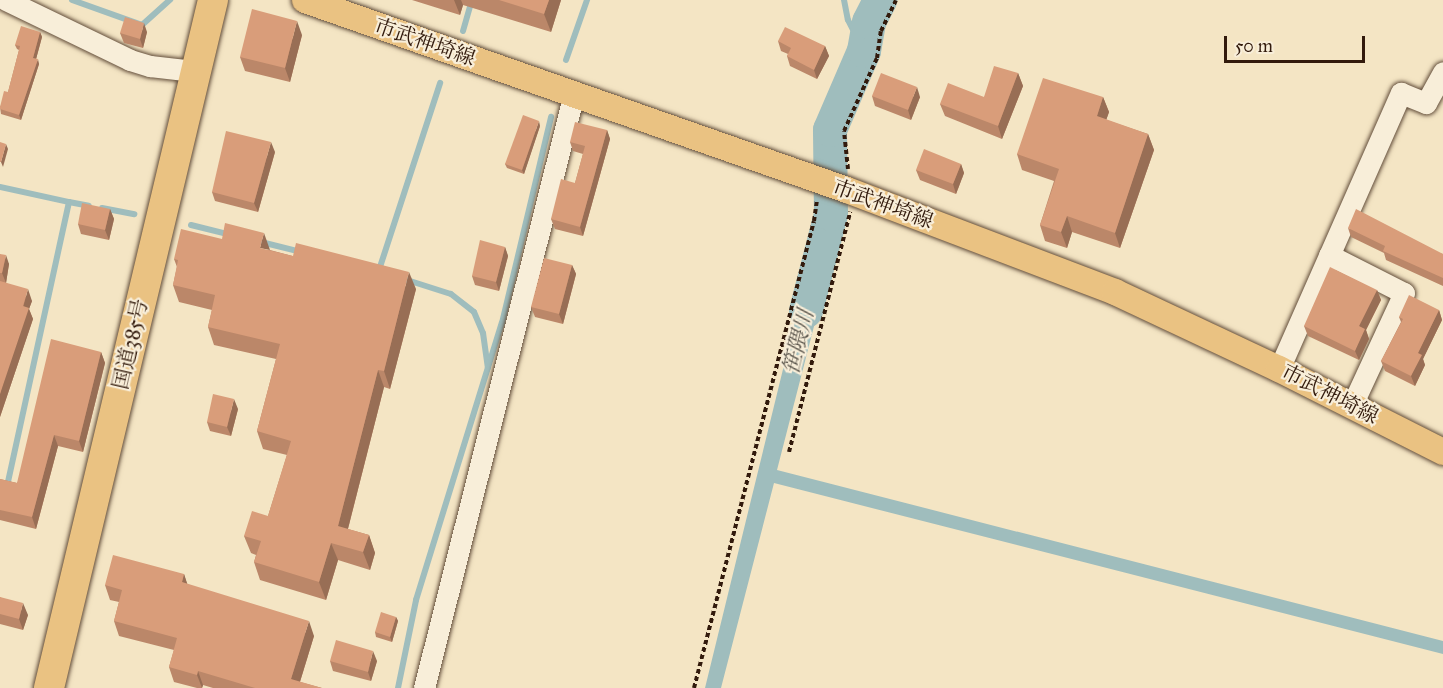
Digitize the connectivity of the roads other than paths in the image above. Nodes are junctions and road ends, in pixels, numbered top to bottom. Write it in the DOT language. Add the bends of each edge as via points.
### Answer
graph roads {
  1 [pos="5,0"];
  2 [pos="213,0"];
  3 [pos="305,0"];
  4 [pos="0,12"];
  5 [pos="194,71"];
  6 [pos="1443,72"];
  7 [pos="574,93"];
  8 [pos="1329,255"];
  9 [pos="1279,369"];
  10 [pos="1352,405"];
  11 [pos="1443,452"];
  12 [pos="429,687"];
  13 [pos="49,688"];
  1 -- 4 [label="street"];
  1 -- 5 [label="street" via="130,60"];
  2 -- 5 [label="highway, 国道385号"];
  3 -- 7 [label="main road, 市武神埼線"];
  5 -- 13 [label="highway, 国道385号"];
  6 -- 8 [label="street" via="1426,104 1401,93"];
  7 -- 9 [label="main road, 市武神埼線" via="847,190 1115,292"];
  7 -- 12 [label="street"];
  8 -- 9 [label="street"];
  8 -- 10 [label="street" via="1404,293"];
  9 -- 10 [label="main road, 市武神埼線"];
  10 -- 11 [label="main road, 市武神埼線"];
}
